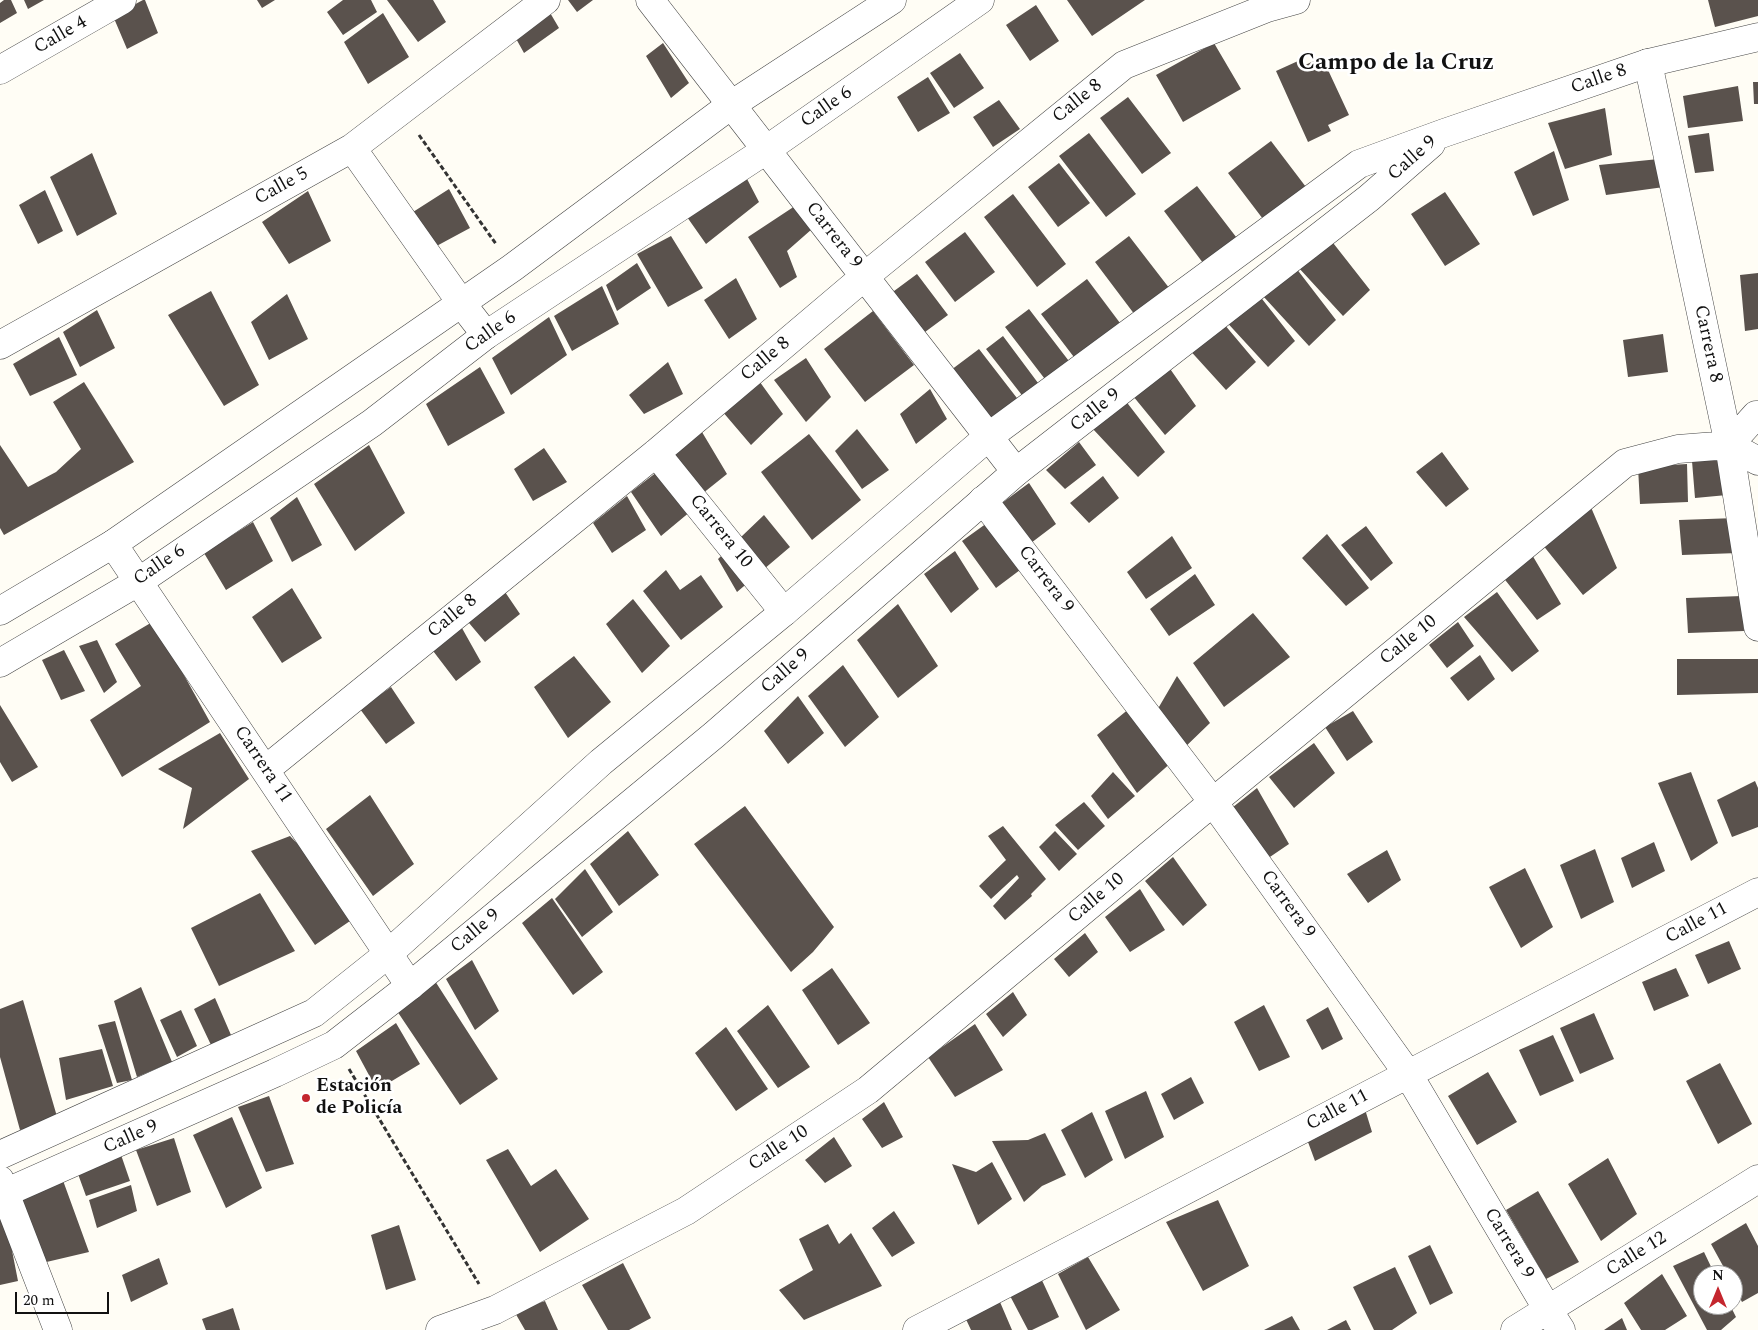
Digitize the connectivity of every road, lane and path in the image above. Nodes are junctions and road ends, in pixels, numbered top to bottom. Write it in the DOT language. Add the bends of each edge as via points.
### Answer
graph roads {
  1 [pos="122,0"];
  2 [pos="546,0"];
  3 [pos="650,0"];
  4 [pos="892,0"];
  5 [pos="980,0"];
  6 [pos="1296,0"];
  7 [pos="1758,37"];
  8 [pos="1648,63"];
  9 [pos="0,70"];
  10 [pos="731,105"];
  11 [pos="402,110"];
  12 [pos="1444,133"];
  13 [pos="352,148"];
  14 [pos="766,150"];
  15 [pos="512,268"];
  16 [pos="864,277"];
  17 [pos="462,304"];
  18 [pos="486,335"];
  19 [pos="0,345"];
  20 [pos="1758,415"];
  21 [pos="988,437"];
  22 [pos="1729,445"];
  23 [pos="656,453"];
  24 [pos="1758,461"];
  25 [pos="1016,472"];
  26 [pos="984,500"];
  27 [pos="113,544"];
  28 [pos="138,582"];
  29 [pos="0,611"];
  30 [pos="784,612"];
  31 [pos="1758,627"];
  32 [pos="0,663"];
  33 [pos="265,770"];
  34 [pos="1212,802"];
  35 [pos="1758,892"];
  36 [pos="388,954"];
  37 [pos="410,986"];
  38 [pos="334,1045"];
  39 [pos="1408,1074"];
  40 [pos="0,1155"];
  41 [pos="1758,1179"];
  42 [pos="2,1189"];
  43 [pos="501,1320"];
  44 [pos="1554,1320"];
  45 [pos="58,1330"];
  46 [pos="440,1330"];
  47 [pos="917,1330"];
  48 [pos="1515,1330"];
  1 -- 9 [label="street, Calle 4"];
  2 -- 11 [label="street, Calle 5"];
  3 -- 10 [label="street, Carrera 9"];
  4 -- 10 [label="street"];
  5 -- 14 [label="street, Calle 6"];
  6 -- 16 [label="street, Calle 8" via="1267,8 1124,66"];
  7 -- 8 [label="street, Calle 8"];
  8 -- 12 [label="street, Calle 8"];
  8 -- 22 [label="street, Carrera 8"];
  10 -- 14 [label="street, Carrera 9"];
  10 -- 15 [label="street"];
  11 -- 13 [label="street, Calle 5"];
  11 -- 15 [label="path"];
  12 -- 21 [label="street, Calle 9" via="1359,164"];
  12 -- 25 [label="street, Calle 9" via="1369,198"];
  13 -- 17 [label="street"];
  13 -- 19 [label="street, Calle 5"];
  14 -- 16 [label="street, Carrera 9"];
  14 -- 18 [label="street, Calle 6"];
  15 -- 17 [label="street"];
  16 -- 21 [label="street, Carrera 9"];
  16 -- 23 [label="street, Calle 8"];
  17 -- 18 [label="street"];
  17 -- 27 [label="street"];
  18 -- 28 [label="street, Calle 6" via="372,423"];
  20 -- 22 [label="street"];
  21 -- 25 [label="street, Carrera 9"];
  21 -- 30 [label="street, Calle 9"];
  22 -- 24 [label="street"];
  22 -- 31 [label="street, Carrera 8"];
  22 -- 34 [label="street, Calle 10" via="1678,449 1625,463"];
  23 -- 30 [label="street, Carrera 10"];
  23 -- 33 [label="street, Calle 8"];
  25 -- 26 [label="street, Calle 9"];
  26 -- 34 [label="street, Carrera 9"];
  26 -- 37 [label="street, Calle 9" via="714,735"];
  27 -- 28 [label="street, Carrera 11"];
  27 -- 29 [label="street"];
  28 -- 32 [label="street, Calle 6"];
  28 -- 33 [label="street, Carrera 11"];
  30 -- 36 [label="street, Calle 9" via="601,762"];
  33 -- 36 [label="street, Carrera 11"];
  34 -- 39 [label="street, Carrera 9"];
  34 -- 43 [label="street, Calle 10" via="868,1090 686,1210"];
  35 -- 39 [label="street, Calle 11"];
  36 -- 37 [label="street, Carrera 11"];
  36 -- 40 [label="street, Calle 9" via="314,1013"];
  37 -- 38 [label="street, Calle 9"];
  38 -- 42 [label="street, Calle 9"];
  38 -- 43 [label="path"];
  39 -- 44 [label="street, Carrera 9"];
  39 -- 47 [label="street, Calle 11"];
  41 -- 44 [label="street, Calle 12"];
  42 -- 45 [label="street"];
  43 -- 46 [label="street, Calle 10"];
  44 -- 48 [label="street, Calle 12"];
}
